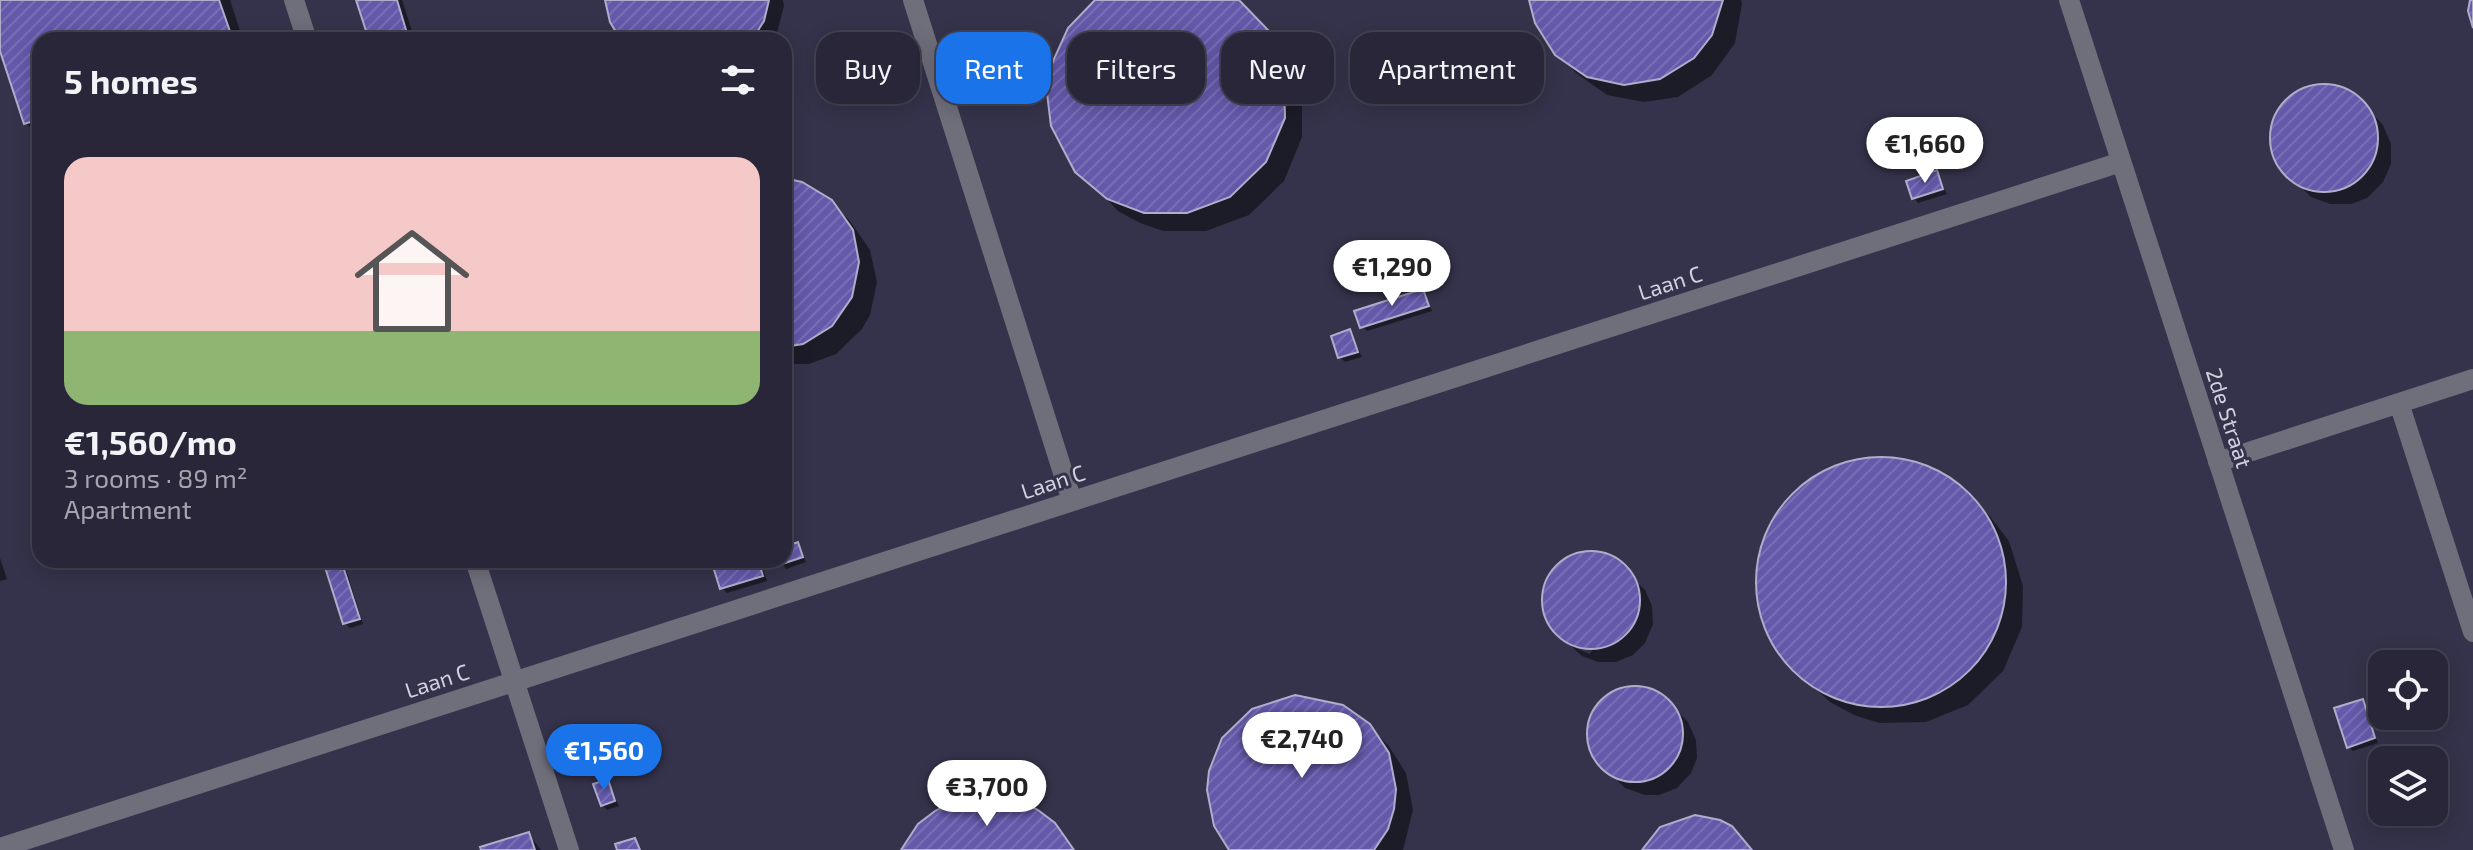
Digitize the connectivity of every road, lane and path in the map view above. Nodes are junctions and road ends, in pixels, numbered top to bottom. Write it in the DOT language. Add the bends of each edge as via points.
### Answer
graph roads {
  1 [pos="294,0"];
  2 [pos="913,0"];
  3 [pos="2069,0"];
  4 [pos="304,32"];
  5 [pos="2121,162"];
  6 [pos="2473,379"];
  7 [pos="2399,403"];
  8 [pos="2218,462"];
  9 [pos="1072,501"];
  10 [pos="478,568"];
  11 [pos="2473,632"];
  12 [pos="514,681"];
  13 [pos="0,848"];
  14 [pos="569,850"];
  15 [pos="2344,850"];
  1 -- 4 [label="lane"];
  2 -- 9 [label="lane"];
  3 -- 5 [label="lane, 2de Straat"];
  5 -- 8 [label="lane, 2de Straat"];
  5 -- 9 [label="lane, Laan C"];
  6 -- 7 [label="lane"];
  7 -- 8 [label="lane"];
  7 -- 11 [label="lane"];
  8 -- 15 [label="lane, 2de Straat"];
  9 -- 12 [label="lane, Laan C"];
  10 -- 12 [label="lane"];
  12 -- 13 [label="lane, Laan C"];
  12 -- 14 [label="lane"];
}
